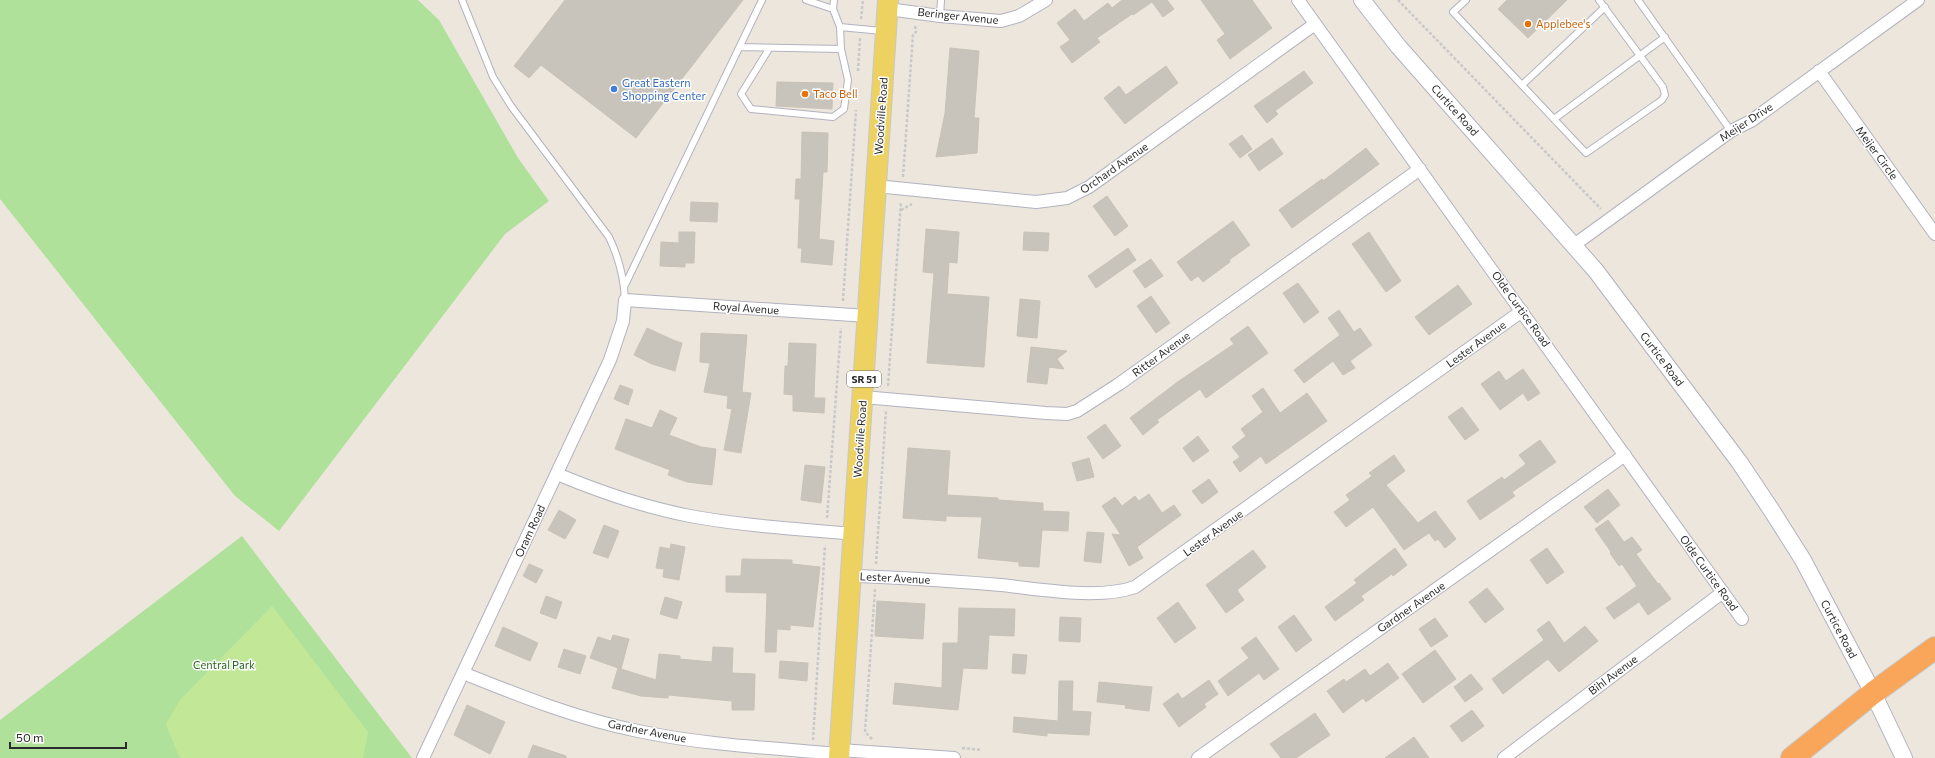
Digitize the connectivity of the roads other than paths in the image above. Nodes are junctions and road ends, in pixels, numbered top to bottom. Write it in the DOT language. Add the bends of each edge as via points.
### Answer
graph roads {
  1 [pos="462,0"];
  2 [pos="762,0"];
  3 [pos="806,0"];
  4 [pos="834,0"];
  5 [pos="941,0"];
  6 [pos="1046,0"];
  7 [pos="1298,0"];
  8 [pos="1362,0"];
  9 [pos="1466,0"];
  10 [pos="1599,0"];
  11 [pos="1638,0"];
  12 [pos="1918,0"];
  13 [pos="888,4"];
  14 [pos="1605,7"];
  15 [pos="834,9"];
  16 [pos="940,16"];
  17 [pos="1315,24"];
  18 [pos="840,27"];
  19 [pos="886,32"];
  20 [pos="1665,37"];
  21 [pos="740,47"];
  22 [pos="769,48"];
  23 [pos="841,50"];
  24 [pos="1640,55"];
  25 [pos="1819,71"];
  26 [pos="1522,85"];
  27 [pos="1554,119"];
  28 [pos="1731,131"];
  29 [pos="1420,169"];
  30 [pos="876,186"];
  31 [pos="1935,234"];
  32 [pos="1574,245"];
  33 [pos="624,285"];
  34 [pos="625,300"];
  35 [pos="1522,311"];
  36 [pos="868,316"];
  37 [pos="863,397"];
  38 [pos="1625,456"];
  39 [pos="557,474"];
  40 [pos="854,534"];
  41 [pos="851,576"];
  42 [pos="1723,592"];
  43 [pos="1742,619"];
  44 [pos="1935,648"];
  45 [pos="463,673"];
  46 [pos="1873,693"];
  47 [pos="956,753"];
  48 [pos="840,754"];
  49 [pos="423,758"];
  50 [pos="1198,758"];
  51 [pos="1504,758"];
  52 [pos="1792,758"];
  53 [pos="1904,758"];
  1 -- 33 [label="lane" via="493,77 511,106 610,237 618,254"];
  2 -- 21 [label="lane"];
  3 -- 15 [label="lane"];
  4 -- 15 [label="lane"];
  5 -- 16 [label="lane"];
  6 -- 16 [label="street, Beringer Avenue" via="1020,16 1001,21"];
  7 -- 17 [label="street, Olde Curtice Road"];
  8 -- 32 [label="street, Curtice Road" via="1398,46"];
  9 -- 26 [label="lane" via="1453,12"];
  10 -- 14 [label="lane"];
  11 -- 20 [label="lane"];
  12 -- 25 [label="street, Meijer Drive"];
  13 -- 16 [label="street, Beringer Avenue"];
  13 -- 19 [label="main road, Woodville Road / SR 51"];
  14 -- 24 [label="lane"];
  14 -- 26 [label="lane"];
  15 -- 18 [label="lane"];
  17 -- 29 [label="street, Olde Curtice Road"];
  17 -- 30 [label="street, Orchard Avenue" via="1089,187 1072,196 1036,202"];
  18 -- 19 [label="lane"];
  18 -- 23 [label="lane"];
  19 -- 30 [label="main road, Woodville Road / SR 51"];
  20 -- 24 [label="lane"];
  20 -- 28 [label="lane"];
  21 -- 22 [label="lane"];
  21 -- 33 [label="lane"];
  22 -- 23 [label="lane"];
  22 -- 23 [label="lane" via="741,94 751,109 833,117 844,110 848,80"];
  24 -- 27 [label="lane"];
  24 -- 27 [label="lane" via="1663,87 1665,95 1662,100 1586,153"];
  25 -- 28 [label="street, Meijer Drive" via="1751,121"];
  25 -- 31 [label="street, Meijer Circle"];
  26 -- 27 [label="lane"];
  28 -- 32 [label="street, Meijer Drive"];
  29 -- 35 [label="street, Olde Curtice Road"];
  29 -- 37 [label="street, Ritter Avenue" via="1119,384 1077,411 1067,414 1046,413"];
  30 -- 36 [label="main road, Woodville Road / SR 51"];
  32 -- 46 [label="street, Curtice Road" via="1740,462 1803,560"];
  33 -- 34 [label="lane"];
  34 -- 36 [label="street, Royal Avenue"];
  34 -- 39 [label="street, Oram Road" via="623,321 610,360"];
  35 -- 38 [label="street, Olde Curtice Road"];
  35 -- 41 [label="street, Lester Avenue" via="1135,588 1116,592 1076,592 956,581"];
  36 -- 37 [label="main road, Woodville Road / SR 51"];
  37 -- 40 [label="main road, Woodville Road / SR 51"];
  38 -- 42 [label="street, Olde Curtice Road"];
  38 -- 50 [label="street, Gardner Avenue"];
  39 -- 40 [label="street" via="620,499 690,516"];
  39 -- 45 [label="street, Oram Road"];
  40 -- 41 [label="main road, Woodville Road / SR 51"];
  41 -- 48 [label="main road, Woodville Road / SR 51"];
  42 -- 43 [label="street, Olde Curtice Road"];
  42 -- 51 [label="street, Bihl Avenue"];
  44 -- 46 [label="highway"];
  45 -- 48 [label="street, Gardner Avenue" via="552,707 638,731 695,740"];
  45 -- 49 [label="street, Oram Road"];
  46 -- 52 [label="highway"];
  46 -- 53 [label="street, Curtice Road"];
  47 -- 48 [label="street, Gardner Avenue"];
}
